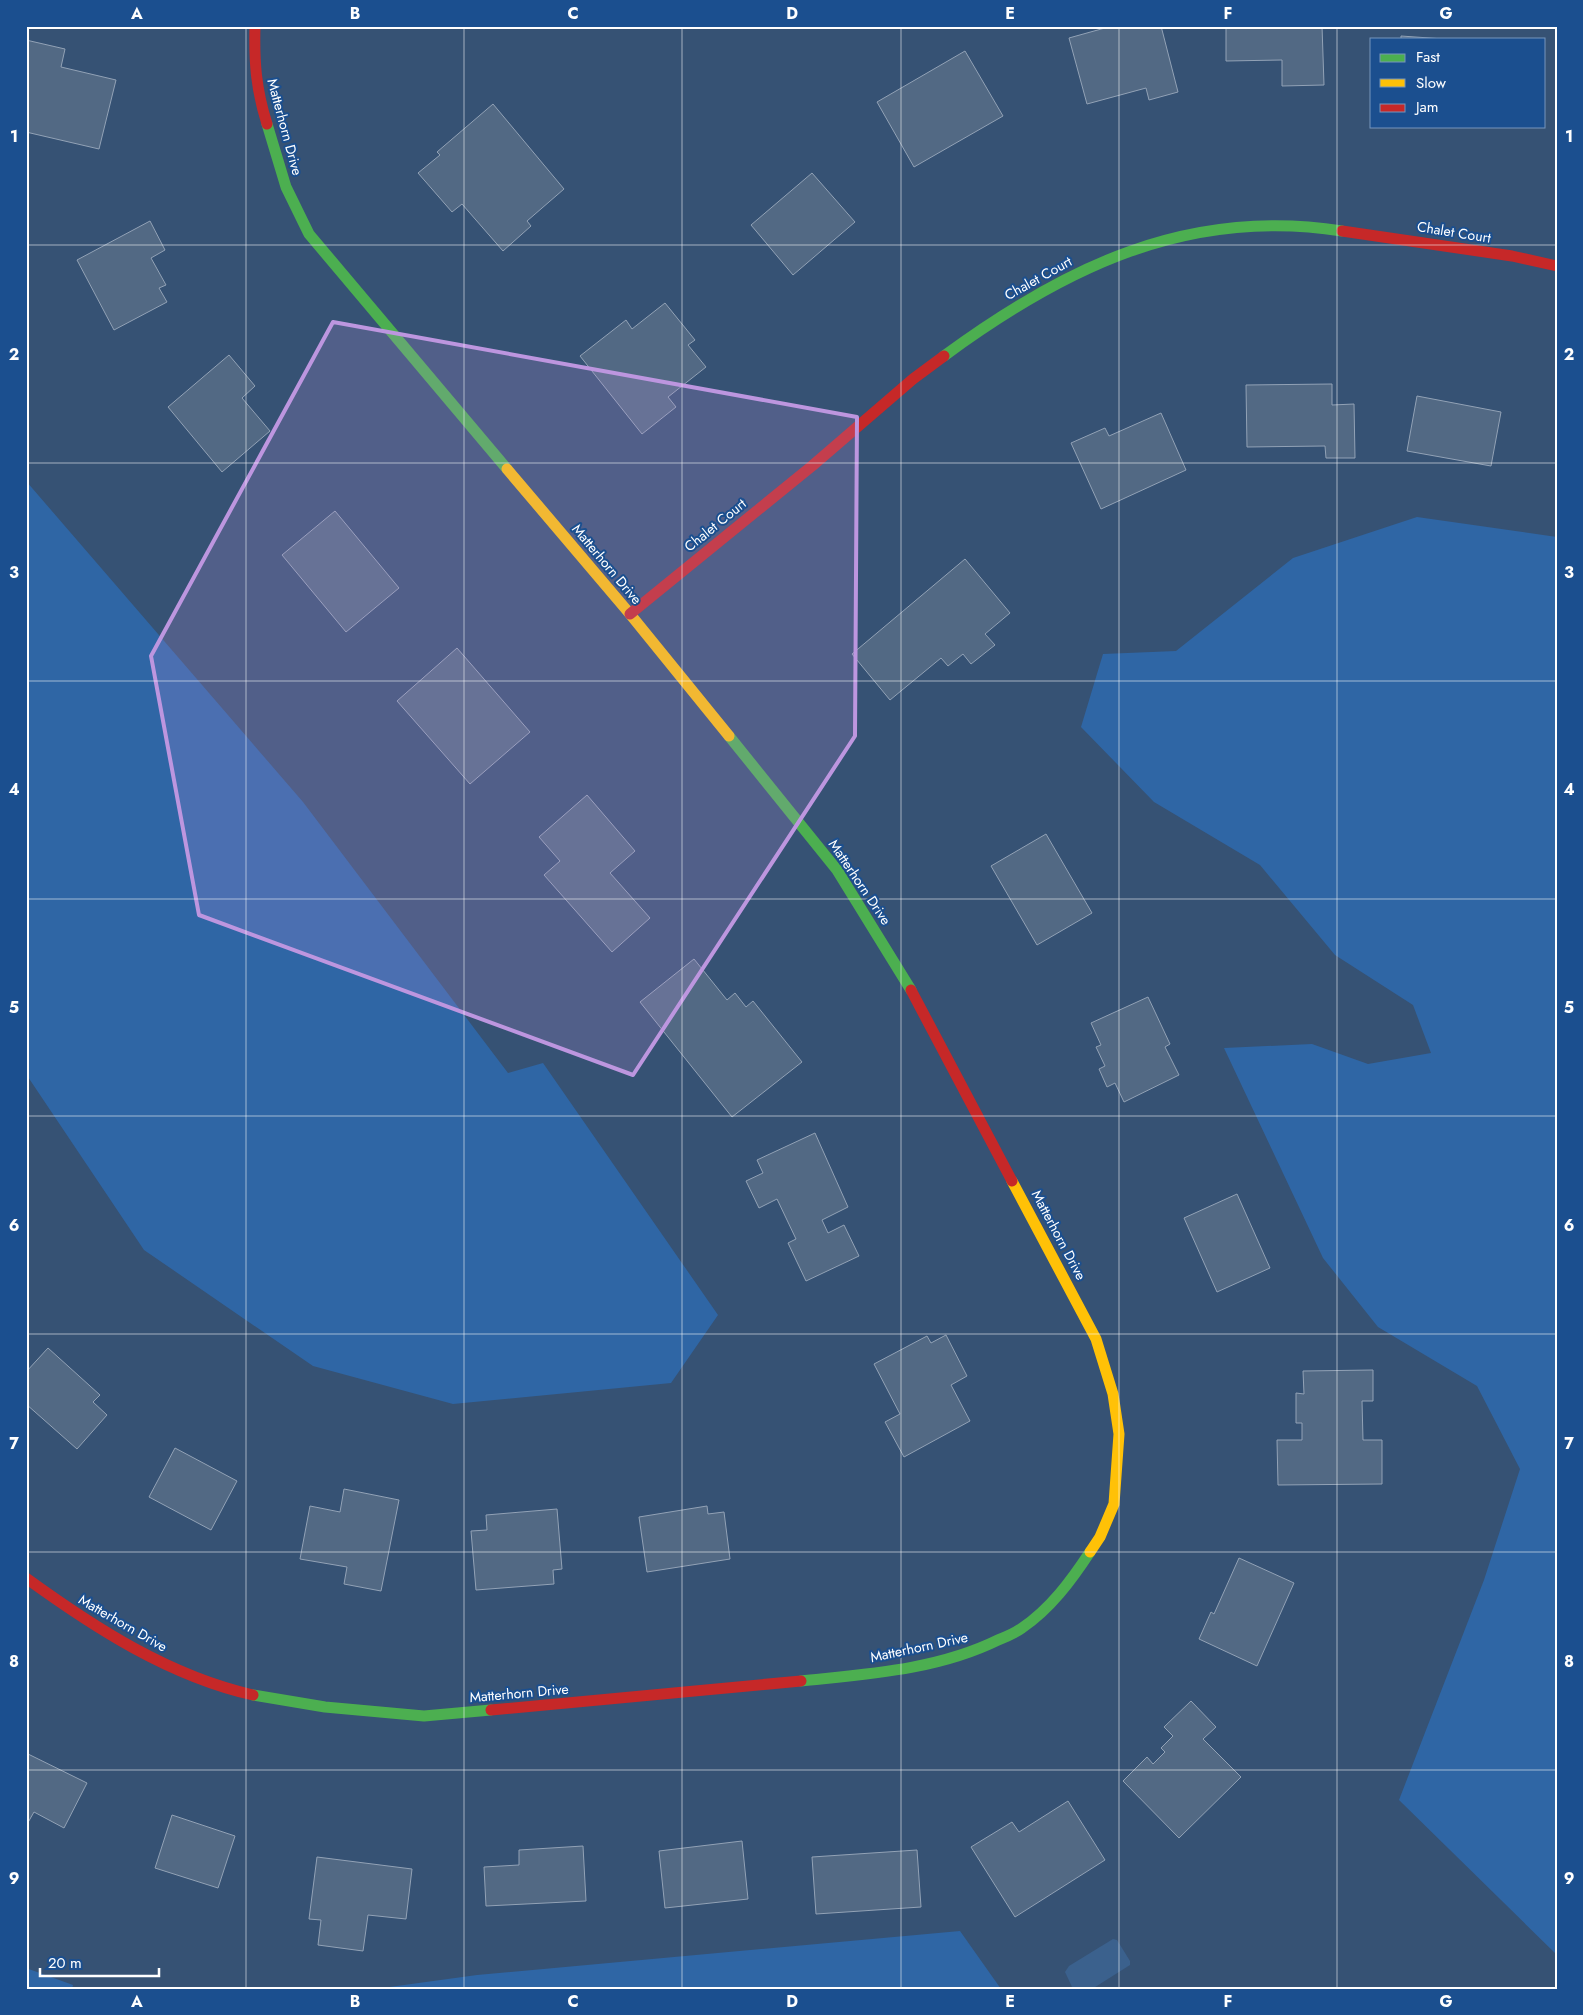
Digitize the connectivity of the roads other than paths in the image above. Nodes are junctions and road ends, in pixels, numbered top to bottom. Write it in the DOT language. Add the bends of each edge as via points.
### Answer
graph roads {
  1 [pos="255,26"];
  2 [pos="1557,266"];
  3 [pos="630,614"];
  4 [pos="26,1578"];
  1 -- 3 [label="street, Matterhorn Drive" via="254,64 266,124 286,187 309,234"];
  2 -- 3 [label="street, Chalet Court" via="1512,256 1325,228 1256,226 1202,231 1148,244 1088,267 1034,295 978,330 913,379"];
  3 -- 4 [label="street, Matterhorn Drive" via="837,870 914,995 1069,1285 1096,1339 1113,1394 1120,1434 1114,1504 1100,1537 1053,1602 1021,1628 972,1653 860,1675 424,1716 293,1702 227,1689 165,1664 114,1638"];
}
